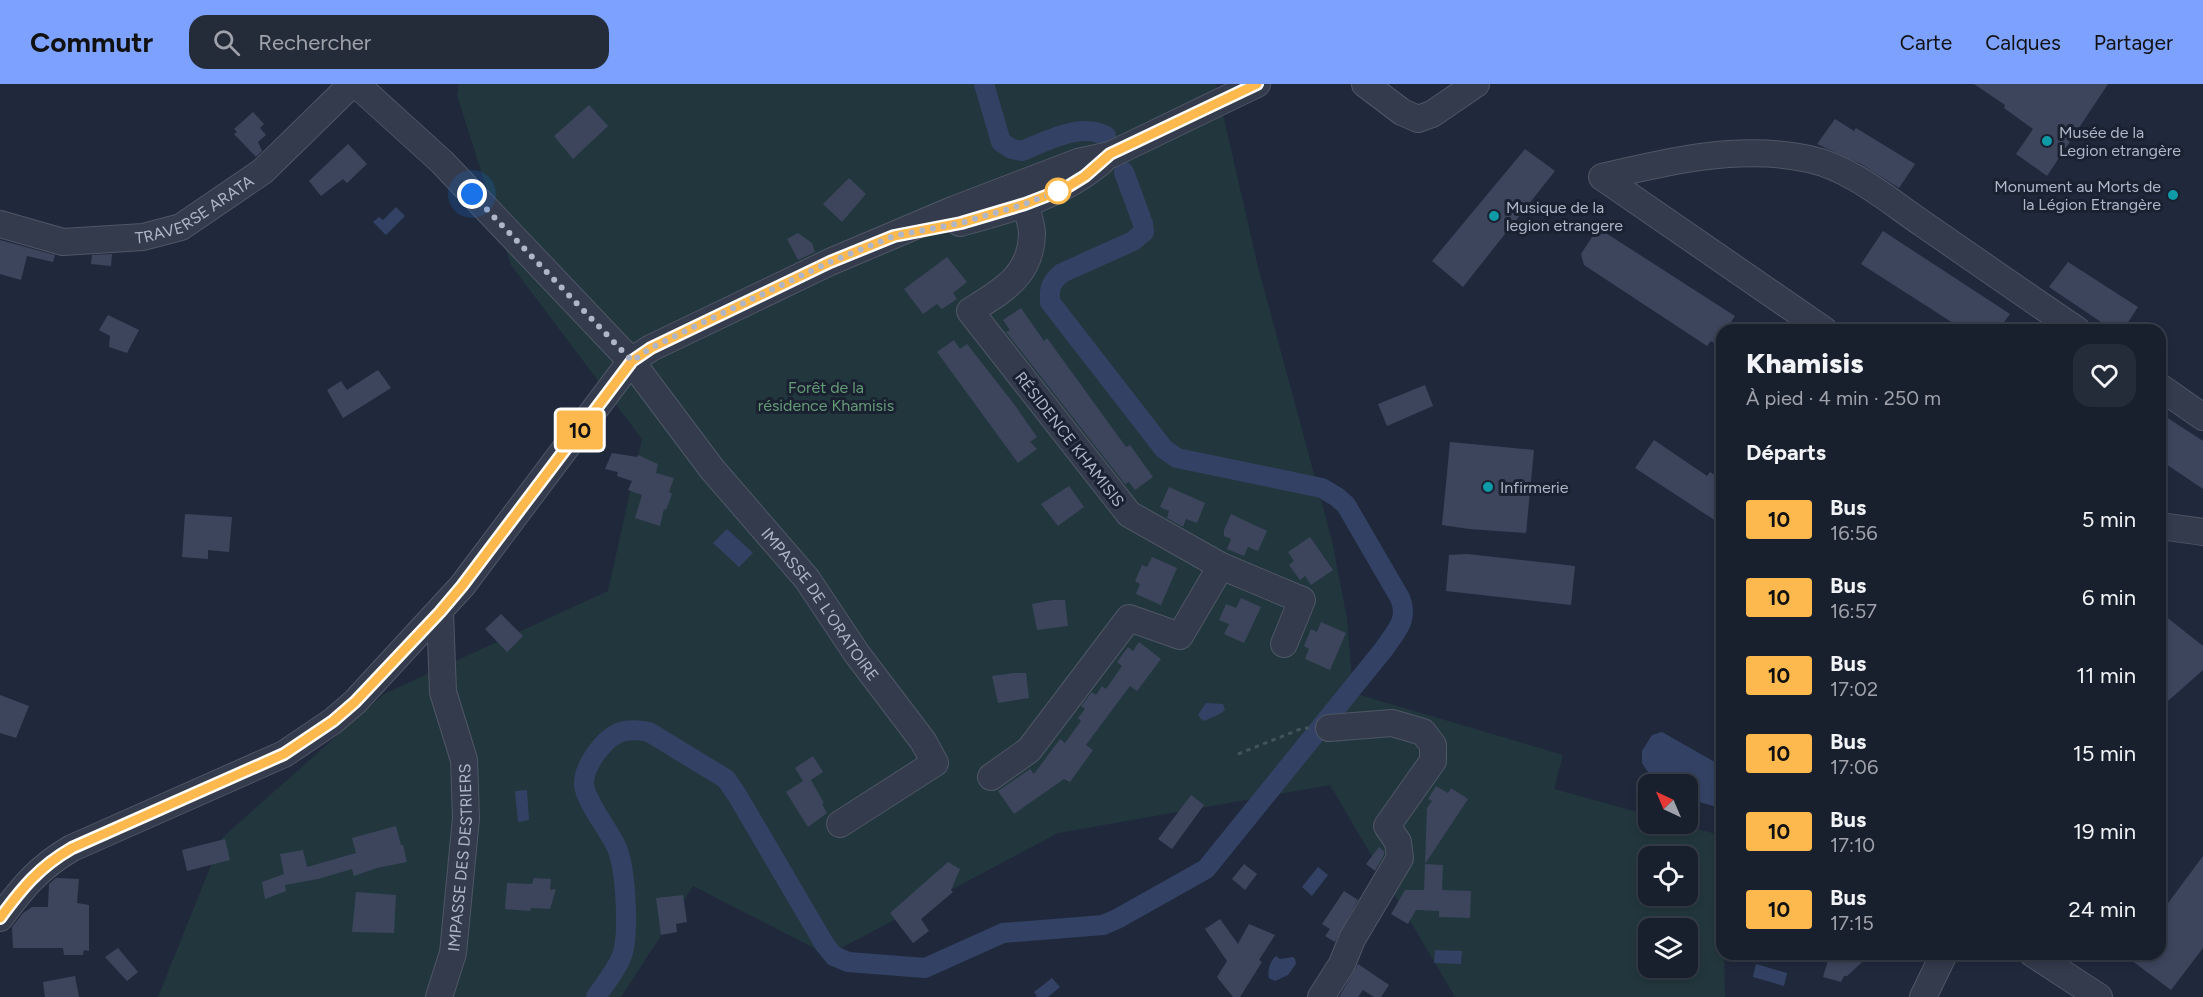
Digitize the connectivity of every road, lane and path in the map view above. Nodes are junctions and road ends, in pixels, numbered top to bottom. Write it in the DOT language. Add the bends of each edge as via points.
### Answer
graph roads {
  1 [pos="354,84"];
  2 [pos="1257,84"];
  3 [pos="1365,84"];
  4 [pos="1476,84"];
  5 [pos="1110,154"];
  6 [pos="1019,195"];
  7 [pos="0,224"];
  8 [pos="1815,324"];
  9 [pos="2068,324"];
  10 [pos="632,361"];
  11 [pos="2166,391"];
  12 [pos="2203,417"];
  13 [pos="2166,527"];
  14 [pos="2203,532"];
  15 [pos="1221,566"];
  16 [pos="440,612"];
  17 [pos="1284,644"];
  18 [pos="1321,728"];
  19 [pos="1238,754"];
  20 [pos="991,777"];
  21 [pos="840,824"];
  22 [pos="0,918"];
  23 [pos="1941,960"];
  24 [pos="2041,960"];
  25 [pos="439,997"];
  26 [pos="1321,997"];
  27 [pos="1923,997"];
  28 [pos="2099,997"];
  1 -- 7 [label="street, TRAVERSE ARATA" via="263,171 181,227 142,237 63,242"];
  1 -- 10 [label="street" via="442,162"];
  2 -- 5 [label="street"];
  3 -- 4 [label="street" via="1418,119"];
  5 -- 6 [label="street" via="1067,166"];
  5 -- 6 [label="street" via="1064,189"];
  6 -- 10 [label="street" via="961,223 894,236 830,262 651,348"];
  6 -- 15 [label="street, RÉSIDENCE KHAMISIS" via="1032,232 1028,259 1018,277 970,311 1129,514"];
  8 -- 9 [label="street" via="1602,177 1711,156 1758,153 1810,159 1845,173 1883,197"];
  10 -- 16 [label="street"];
  10 -- 21 [label="street, IMPASSE DE L'ORATOIRE" via="712,469 807,579 935,763"];
  11 -- 12 [label="street"];
  13 -- 14 [label="street"];
  15 -- 17 [label="street" via="1302,600"];
  15 -- 20 [label="street" via="1180,636 1129,618 1029,750"];
  16 -- 22 [label="street" via="333,721 284,754 51,860"];
  16 -- 25 [label="street, IMPASSE DES DESTRIERS" via="443,692 464,760 466,818 453,952"];
  18 -- 19 [label="path" via="1303,728"];
  18 -- 26 [label="street" via="1392,723 1423,732 1433,745 1433,761 1387,826 1398,842 1400,858"];
  23 -- 27 [label="street"];
  24 -- 28 [label="street"];
}
